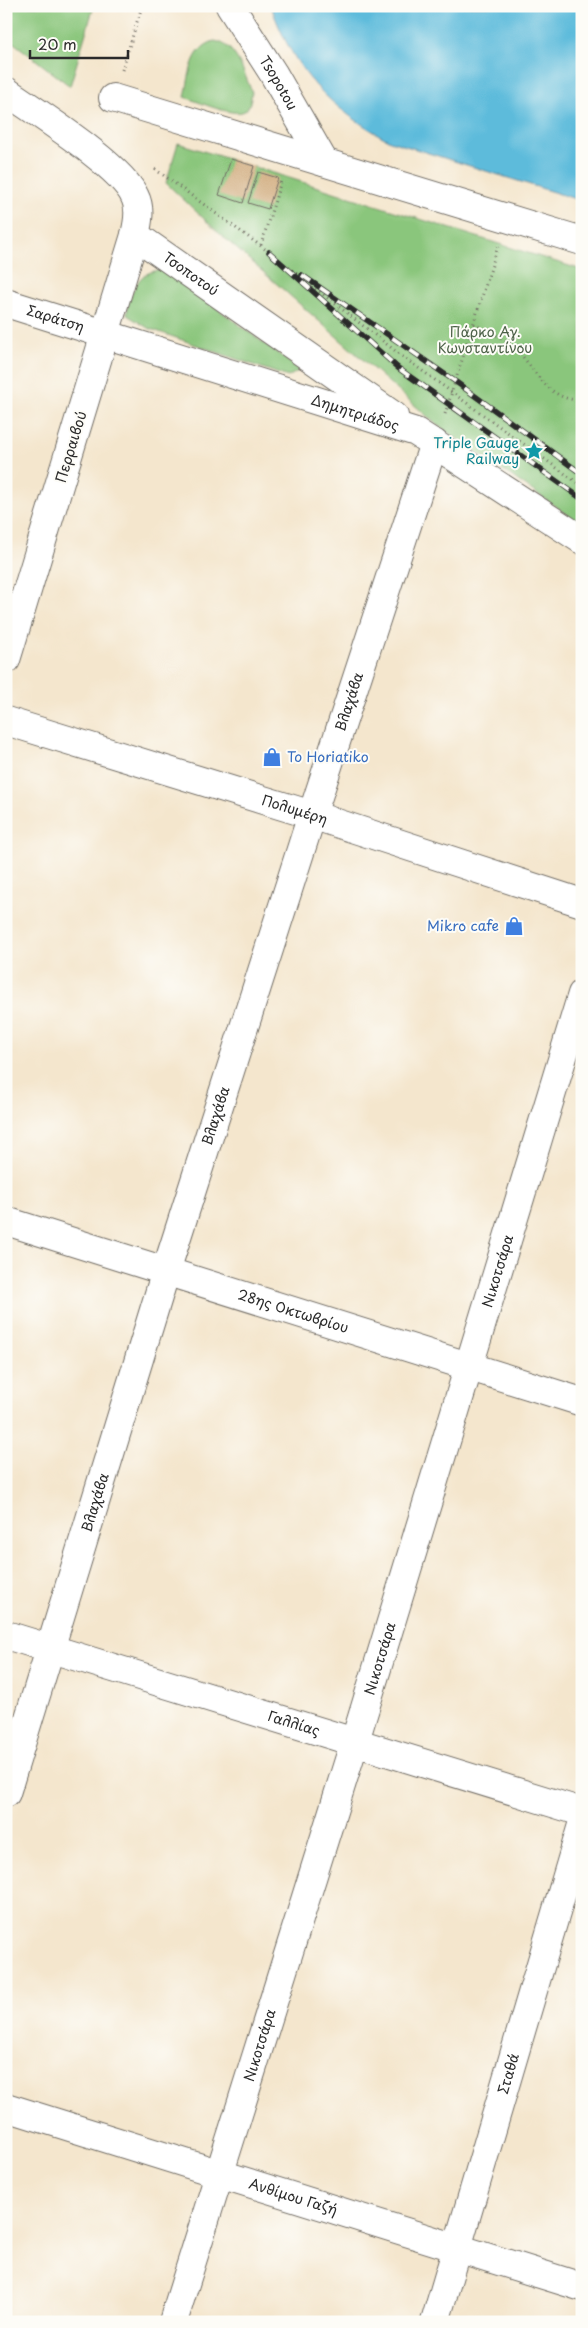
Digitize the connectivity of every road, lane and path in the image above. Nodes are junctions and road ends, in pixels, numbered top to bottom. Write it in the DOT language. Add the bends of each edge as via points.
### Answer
graph roads {
  1 [pos="230,6"];
  2 [pos="6,91"];
  3 [pos="113,98"];
  4 [pos="291,152"];
  5 [pos="324,162"];
  6 [pos="171,180"];
  7 [pos="506,218"];
  8 [pos="136,235"];
  9 [pos="582,241"];
  10 [pos="261,245"];
  11 [pos="6,303"];
  12 [pos="474,324"];
  13 [pos="105,335"];
  14 [pos="452,393"];
  15 [pos="582,400"];
  16 [pos="425,437"];
  17 [pos="582,486"];
  18 [pos="582,540"];
  19 [pos="6,660"];
  20 [pos="6,721"];
  21 [pos="312,815"];
  22 [pos="582,903"];
  23 [pos="582,994"];
  24 [pos="6,1221"];
  25 [pos="166,1271"];
  26 [pos="469,1366"];
  27 [pos="582,1402"];
  28 [pos="6,1635"];
  29 [pos="51,1650"];
  30 [pos="354,1744"];
  31 [pos="6,1793"];
  32 [pos="582,1812"];
  33 [pos="582,1825"];
  34 [pos="6,2107"];
  35 [pos="220,2173"];
  36 [pos="458,2248"];
  37 [pos="582,2287"];
  38 [pos="173,2322"];
  39 [pos="436,2322"];
  1 -- 5 [label="street, Tsopotou"];
  2 -- 8 [label="street" via="94,154 128,184 136,199 139,218"];
  3 -- 4 [label="street"];
  4 -- 5 [label="street"];
  4 -- 10 [label="path"];
  5 -- 7 [label="street"];
  6 -- 10 [label="path"];
  7 -- 9 [label="street"];
  7 -- 12 [label="path"];
  8 -- 13 [label="street, Περραιβού"];
  8 -- 16 [label="street, Τσοποτού"];
  10 -- 14 [label="path"];
  11 -- 13 [label="street, Σαράτση"];
  12 -- 14 [label="path"];
  12 -- 15 [label="path" via="510,344 550,391"];
  13 -- 16 [label="street, Δημητριάδος"];
  13 -- 19 [label="street, Περραιβού"];
  14 -- 16 [label="path"];
  14 -- 17 [label="path"];
  16 -- 18 [label="street, Δημητριάδος"];
  16 -- 21 [label="street, Βλαχάβα"];
  20 -- 21 [label="street, Πολυμέρη"];
  21 -- 22 [label="street, Πολυμέρη"];
  21 -- 25 [label="street, Βλαχάβα"];
  23 -- 26 [label="street, Νικοτσάρα"];
  24 -- 25 [label="street, 28ης Οκτωβρίου"];
  25 -- 26 [label="street, 28ης Οκτωβρίου"];
  25 -- 29 [label="street, Βλαχάβα"];
  26 -- 27 [label="street, 28ης Οκτωβρίου"];
  26 -- 30 [label="street, Νικοτσάρα"];
  28 -- 29 [label="street, Γαλλίας"];
  29 -- 30 [label="street, Γαλλίας"];
  29 -- 31 [label="street, Βλαχάβα"];
  30 -- 32 [label="street, Γαλλίας"];
  30 -- 35 [label="street, Νικοτσάρα"];
  33 -- 36 [label="street, Σταθά"];
  34 -- 35 [label="street, Ανθίμου Γαζή"];
  35 -- 36 [label="street, Ανθίμου Γαζή"];
  35 -- 38 [label="street, Νικοτσάρα"];
  36 -- 37 [label="street, Ανθίμου Γαζή"];
  36 -- 39 [label="street, Σταθά"];
}
